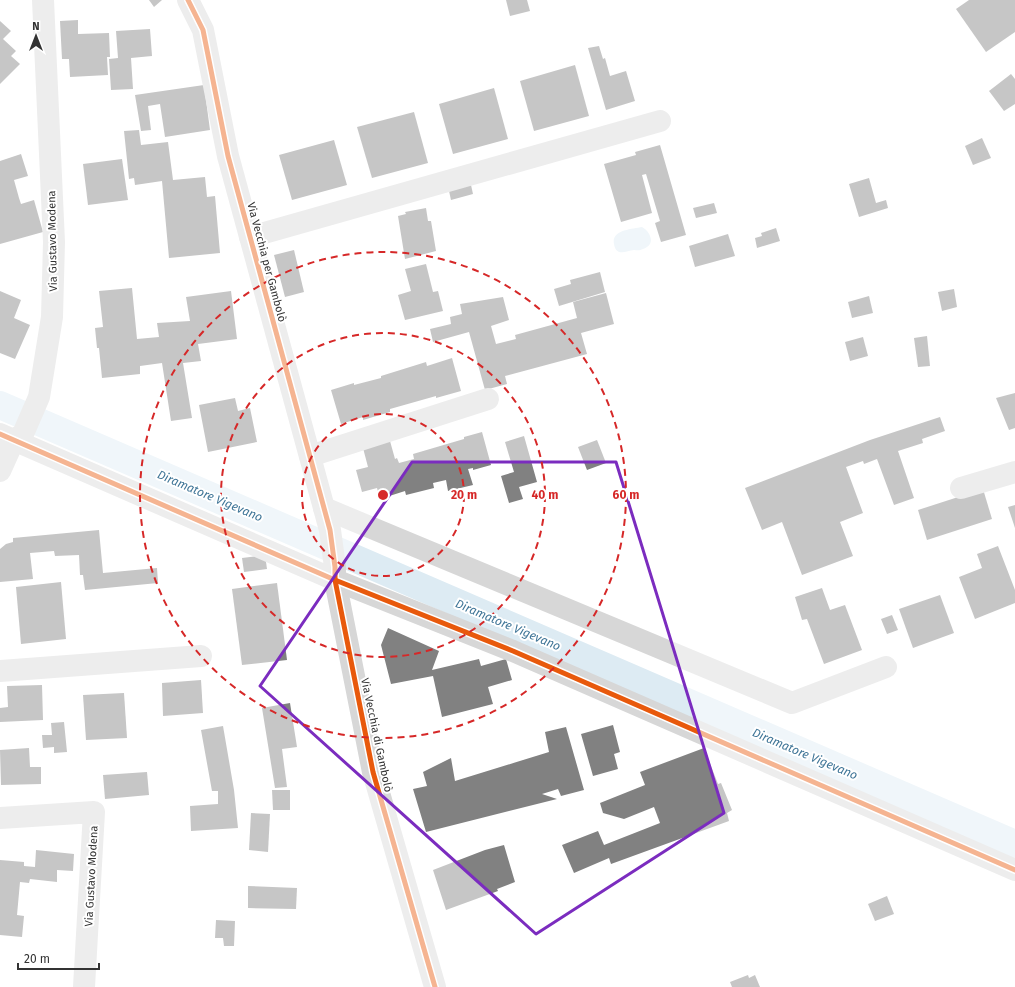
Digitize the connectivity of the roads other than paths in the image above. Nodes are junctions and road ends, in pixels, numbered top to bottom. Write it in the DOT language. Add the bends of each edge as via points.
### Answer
graph roads {
  1 [pos="43,0"];
  2 [pos="188,0"];
  3 [pos="660,121"];
  4 [pos="250,237"];
  5 [pos="488,399"];
  6 [pos="12,436"];
  7 [pos="310,456"];
  8 [pos="0,471"];
  9 [pos="1015,472"];
  10 [pos="961,488"];
  11 [pos="324,508"];
  12 [pos="330,530"];
  13 [pos="335,573"];
  14 [pos="201,656"];
  15 [pos="886,667"];
  16 [pos="0,670"];
  17 [pos="0,818"];
  18 [pos="1015,870"];
  19 [pos="84,987"];
  20 [pos="435,987"];
  1 -- 6 [label="street, Via Gustavo Modena" via="54,242 52,317 39,397"];
  2 -- 4 [label="street, Via Vecchia per Gambolò" via="203,30 228,156"];
  3 -- 4 [label="street"];
  4 -- 7 [label="street, Via Vecchia per Gambolò"];
  5 -- 7 [label="street"];
  6 -- 8 [label="street, Via Gustavo Modena"];
  6 -- 13 [label="street"];
  7 -- 11 [label="street, Via Vecchia per Gambolò"];
  9 -- 10 [label="street"];
  11 -- 12 [label="street, Via Vecchia per Gambolò"];
  11 -- 15 [label="street" via="792,703"];
  12 -- 13 [label="street, Via Vecchia di Gambolò"];
  13 -- 18 [label="street"];
  13 -- 20 [label="street, Via Vecchia di Gambolò" via="373,772"];
  14 -- 16 [label="street"];
  17 -- 19 [label="street, Via Gustavo Modena" via="94,812"];
}
